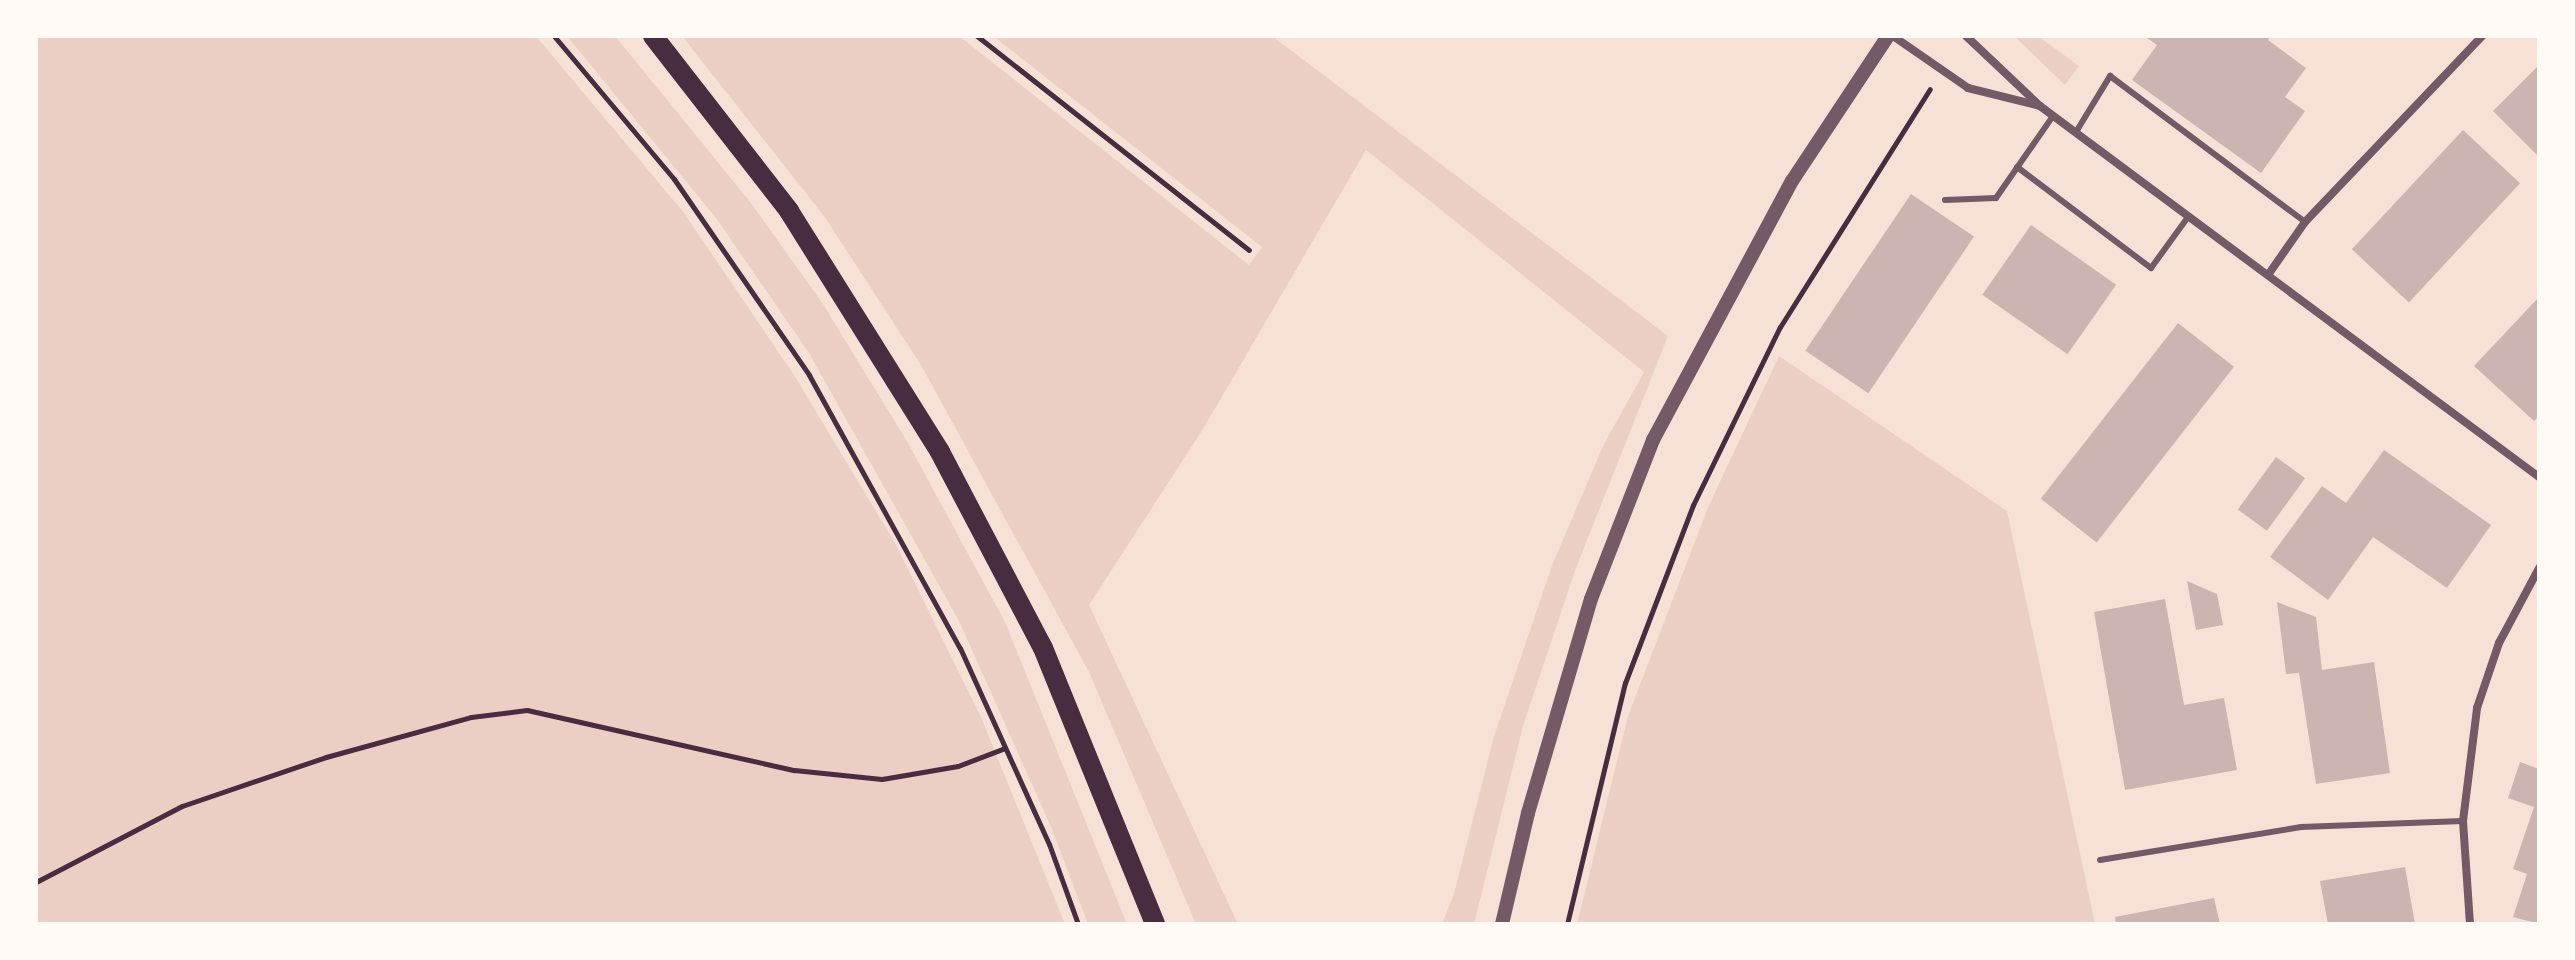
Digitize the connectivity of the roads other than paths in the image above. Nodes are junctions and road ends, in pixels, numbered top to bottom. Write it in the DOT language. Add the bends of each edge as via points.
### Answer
graph roads {
  1 [pos="653,36"];
  2 [pos="1890,36"];
  3 [pos="1966,36"];
  4 [pos="2482,36"];
  5 [pos="2040,106"];
  6 [pos="2053,116"];
  7 [pos="2076,132"];
  8 [pos="2017,167"];
  9 [pos="1945,200"];
  10 [pos="2188,217"];
  11 [pos="2305,222"];
  12 [pos="2268,275"];
  13 [pos="2539,477"];
  14 [pos="2539,568"];
  15 [pos="2463,821"];
  16 [pos="2100,860"];
  17 [pos="1155,924"];
  18 [pos="1502,924"];
  19 [pos="2470,924"];
  1 -- 17 [label="main road" via="789,211 940,452 1043,648"];
  2 -- 5 [label="street" via="1968,88"];
  2 -- 18 [label="street" via="1792,181 1653,440 1591,599 1528,813"];
  3 -- 5 [label="street"];
  4 -- 11 [label="street"];
  5 -- 6 [label="street"];
  6 -- 7 [label="street"];
  6 -- 8 [label="lane"];
  7 -- 10 [label="street"];
  7 -- 11 [label="lane" via="2110,76"];
  8 -- 9 [label="lane" via="1996,198"];
  8 -- 10 [label="lane" via="2151,268"];
  10 -- 12 [label="street"];
  11 -- 12 [label="street"];
  12 -- 13 [label="street"];
  14 -- 15 [label="street" via="2499,643 2477,708"];
  15 -- 16 [label="lane" via="2301,827"];
  15 -- 19 [label="street"];
}
